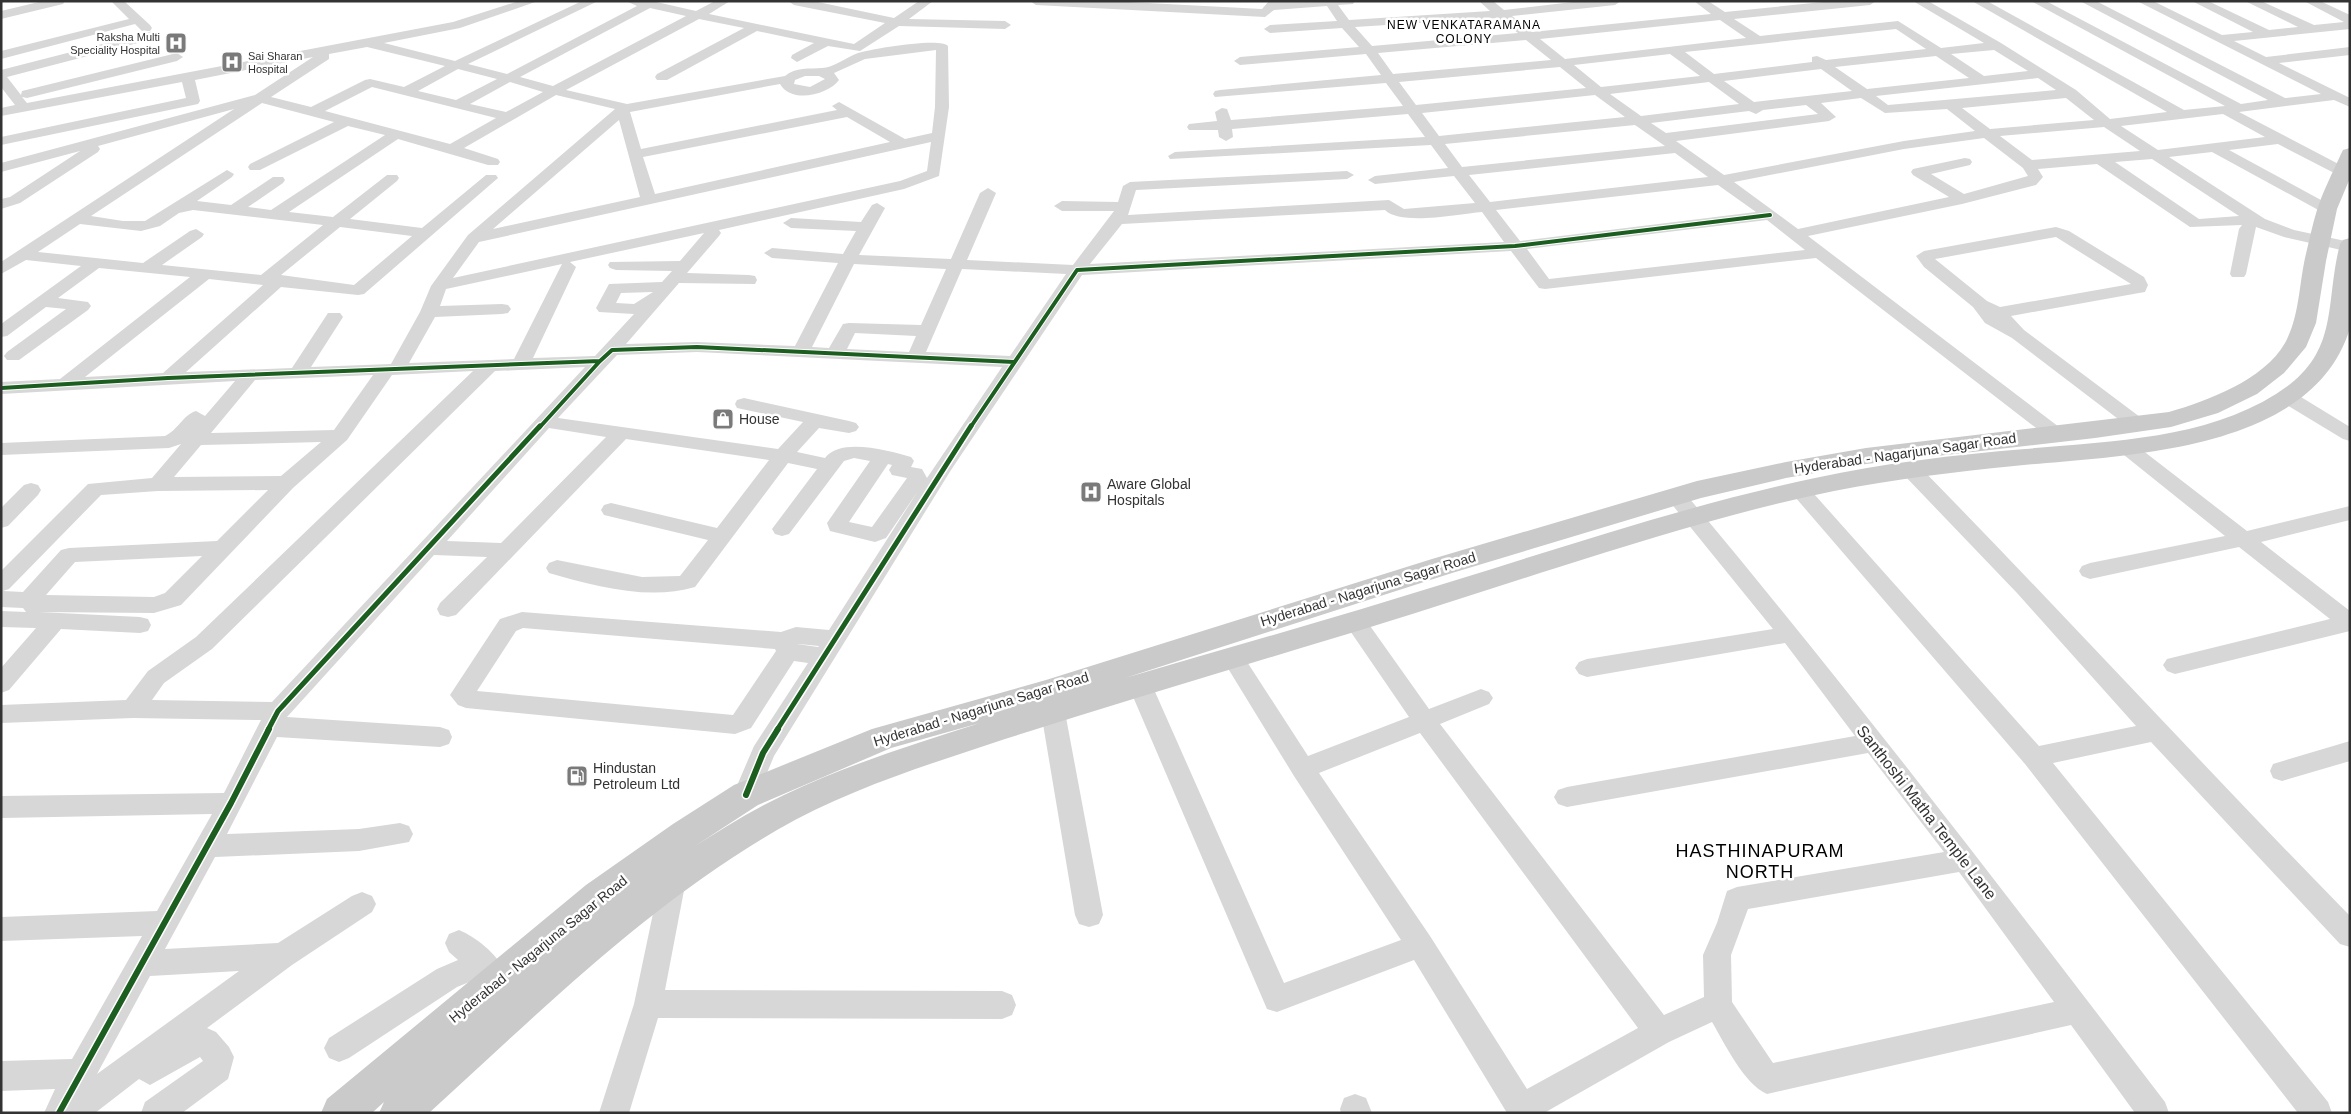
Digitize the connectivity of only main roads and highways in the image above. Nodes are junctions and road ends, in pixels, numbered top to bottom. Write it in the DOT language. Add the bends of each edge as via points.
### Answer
graph roads {
  1 [pos="2347,163"];
  2 [pos="2349,246"];
  3 [pos="2346,318"];
  4 [pos="2132,435"];
  5 [pos="1686,506"];
  6 [pos="418,1103"];
  7 [pos="341,1113"];
  8 [pos="399,1113"];
  1 -- 4 [label="main road, Hyderabad - Nagarjuna Sagar Road" via="2327,209 2304,323 2295,347 2276,368 2249,389 2208,408"];
  2 -- 3 [label="main road, Hyderabad - Nagarjuna Sagar Road" via="2344,267"];
  3 -- 4 [label="main road, Hyderabad - Nagarjuna Sagar Road" via="2327,359 2289,398 2235,424 2195,436"];
  4 -- 5 [label="main road, Hyderabad - Nagarjuna Sagar Road"];
  4 -- 5 [label="main road, Hyderabad - Nagarjuna Sagar Road" via="2056,434 1857,457 1786,470"];
  5 -- 6 [label="main road, Hyderabad - Nagarjuna Sagar Road" via="1355,622 1140,685 894,763 810,797 701,859 618,920 527,996"];
  5 -- 7 [label="main road, Hyderabad - Nagarjuna Sagar Road" via="1432,569 1046,692 882,738 746,795 685,834 491,971"];
  6 -- 8 [label="main road, Hyderabad - Nagarjuna Sagar Road"];
}
